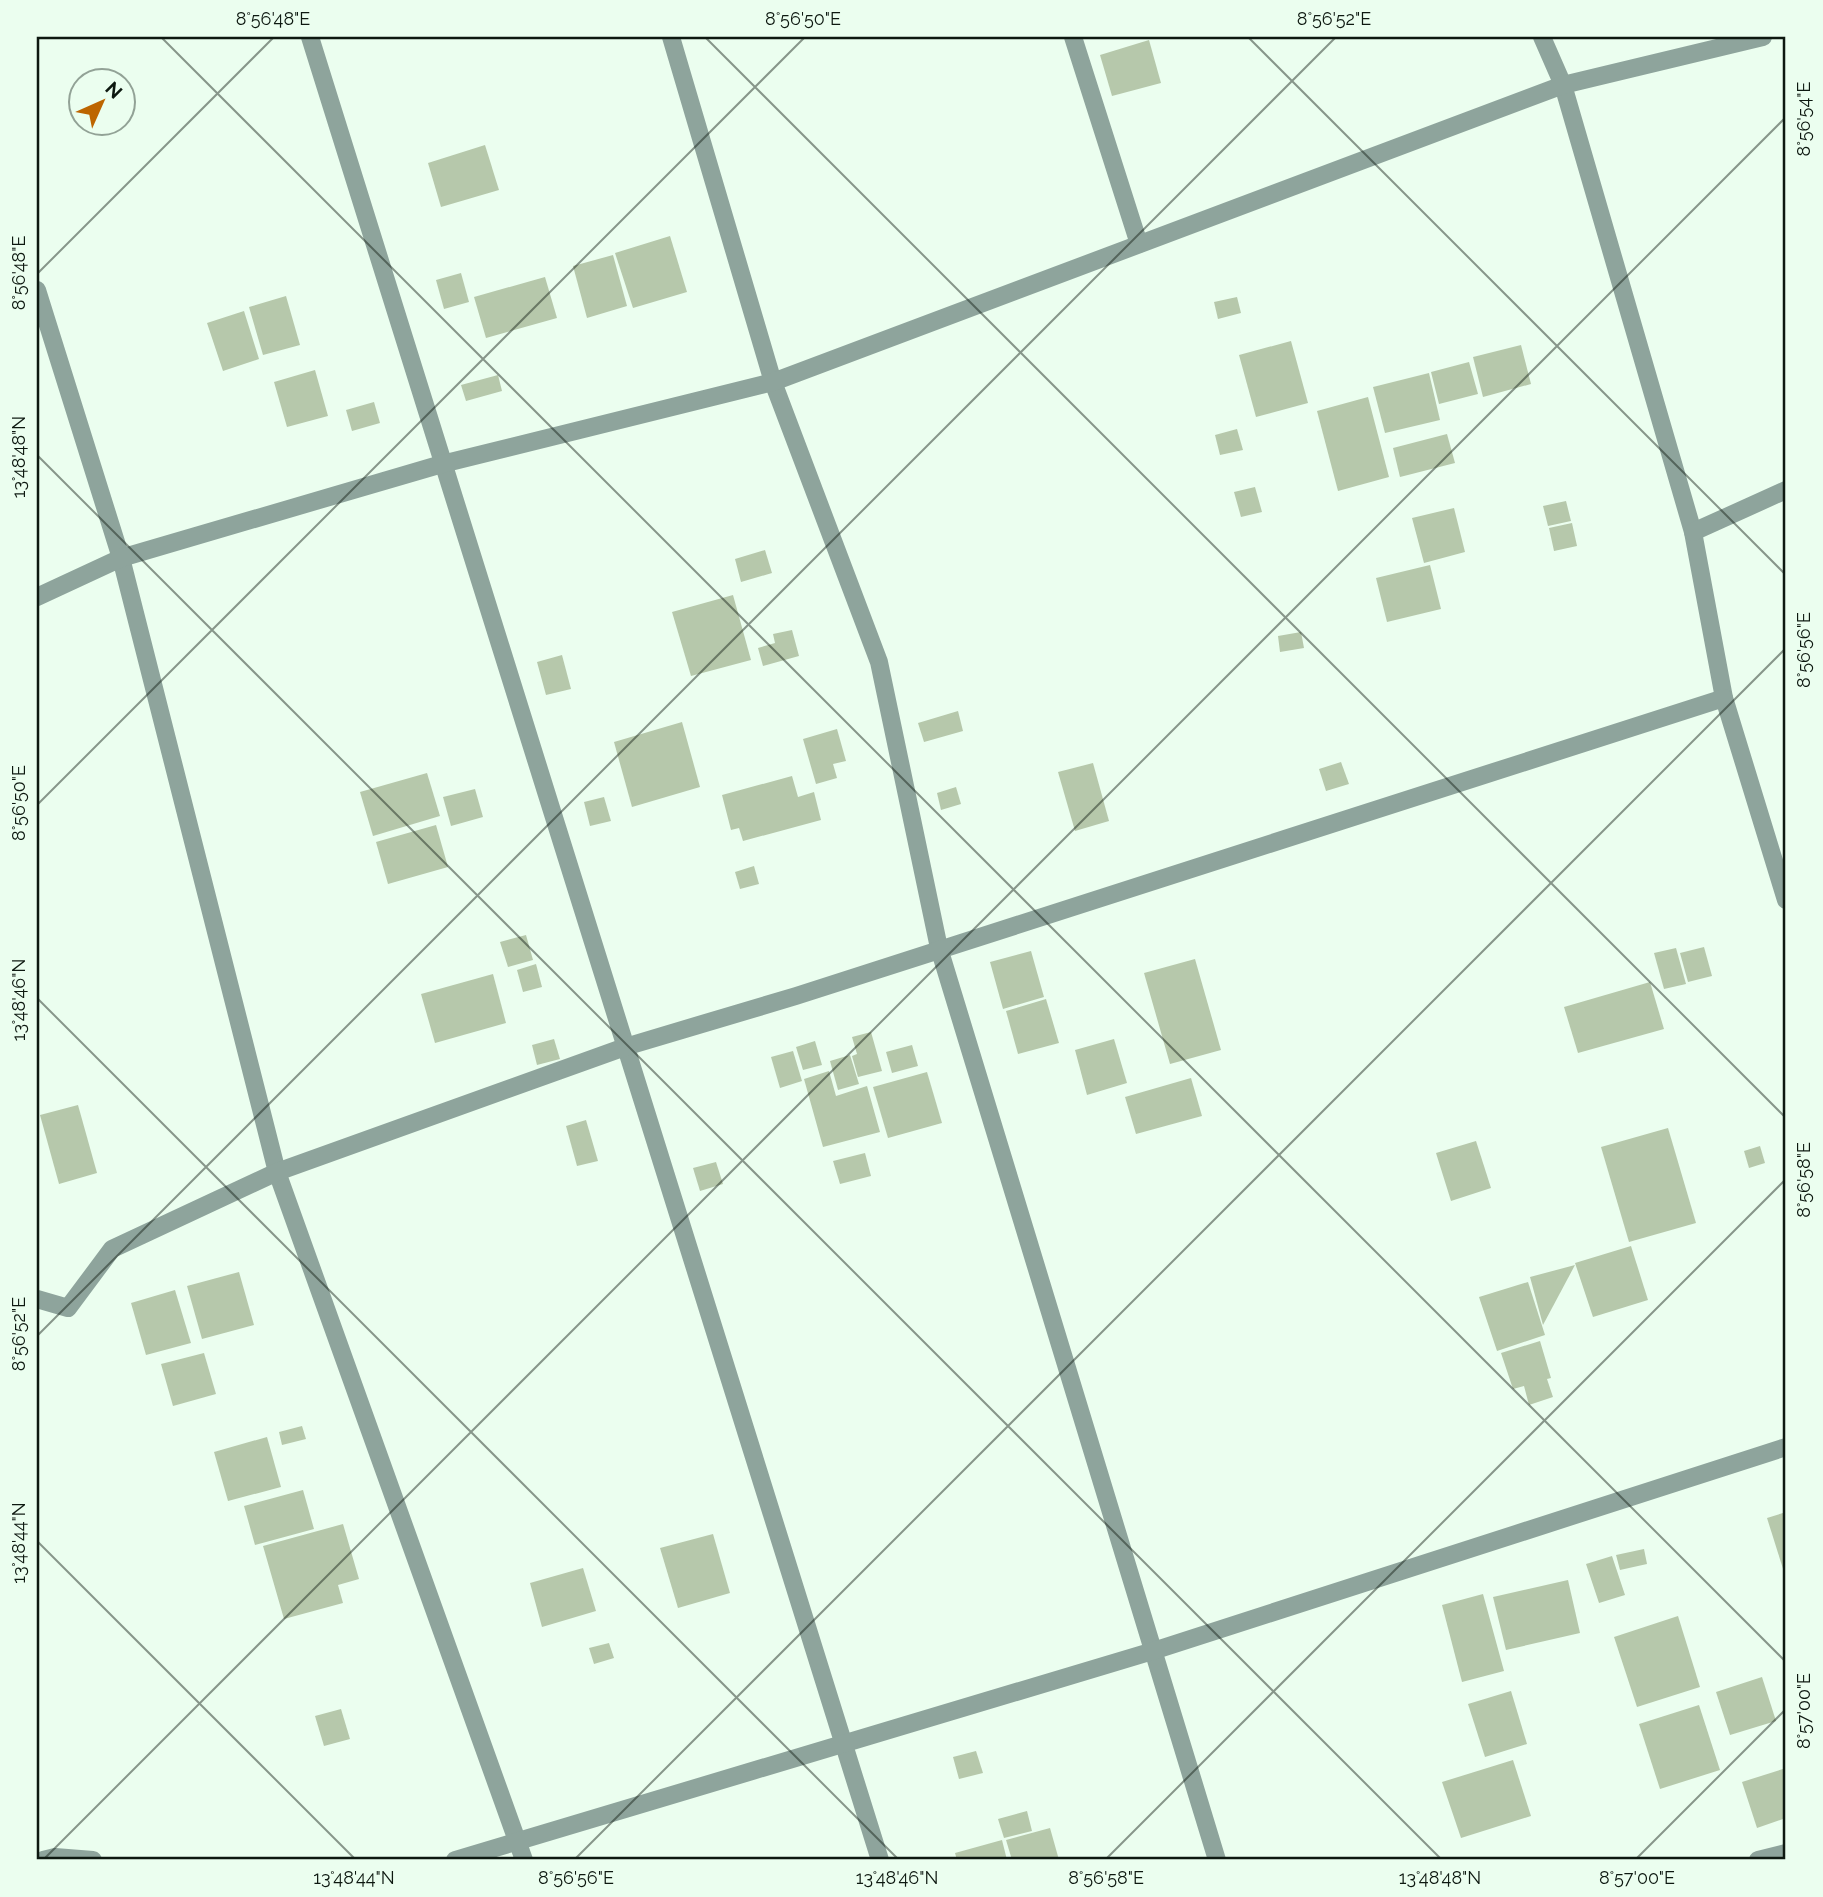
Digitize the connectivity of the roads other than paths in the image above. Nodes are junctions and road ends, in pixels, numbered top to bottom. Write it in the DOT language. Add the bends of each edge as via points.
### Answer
graph roads {
  1 [pos="310,37"];
  2 [pos="671,37"];
  3 [pos="1073,37"];
  4 [pos="1542,37"];
  5 [pos="1763,37"];
  6 [pos="1563,85"];
  7 [pos="1139,244"];
  8 [pos="37,290"];
  9 [pos="773,382"];
  10 [pos="442,464"];
  11 [pos="1786,490"];
  12 [pos="1693,532"];
  13 [pos="121,558"];
  14 [pos="37,597"];
  15 [pos="1724,698"];
  16 [pos="1786,900"];
  17 [pos="939,948"];
  18 [pos="625,1047"];
  19 [pos="277,1172"];
  20 [pos="37,1299"];
  21 [pos="1786,1447"];
  22 [pos="1153,1651"];
  23 [pos="843,1744"];
  24 [pos="517,1841"];
  25 [pos="1786,1853"];
  26 [pos="43,1860"];
  27 [pos="93,1860"];
  28 [pos="455,1860"];
  29 [pos="524,1860"];
  30 [pos="880,1860"];
  31 [pos="1217,1860"];
  32 [pos="1758,1860"];
  1 -- 10 [label="street"];
  2 -- 9 [label="street"];
  3 -- 7 [label="street"];
  4 -- 6 [label="street"];
  5 -- 6 [label="street"];
  6 -- 7 [label="street"];
  6 -- 12 [label="street"];
  7 -- 9 [label="street"];
  8 -- 13 [label="street"];
  9 -- 10 [label="street"];
  9 -- 17 [label="street" via="879,662"];
  10 -- 13 [label="street"];
  10 -- 18 [label="street"];
  11 -- 12 [label="street"];
  12 -- 15 [label="street"];
  13 -- 14 [label="street"];
  13 -- 19 [label="street"];
  15 -- 16 [label="street"];
  15 -- 17 [label="street"];
  17 -- 18 [label="street"];
  17 -- 22 [label="street"];
  18 -- 19 [label="street"];
  18 -- 23 [label="street"];
  19 -- 20 [label="street" via="113,1249 68,1308"];
  19 -- 24 [label="street"];
  21 -- 22 [label="street"];
  22 -- 23 [label="street"];
  22 -- 31 [label="street"];
  23 -- 24 [label="street"];
  23 -- 30 [label="street"];
  24 -- 28 [label="street"];
  24 -- 29 [label="street"];
  25 -- 32 [label="street"];
  26 -- 27 [label="street"];
}
